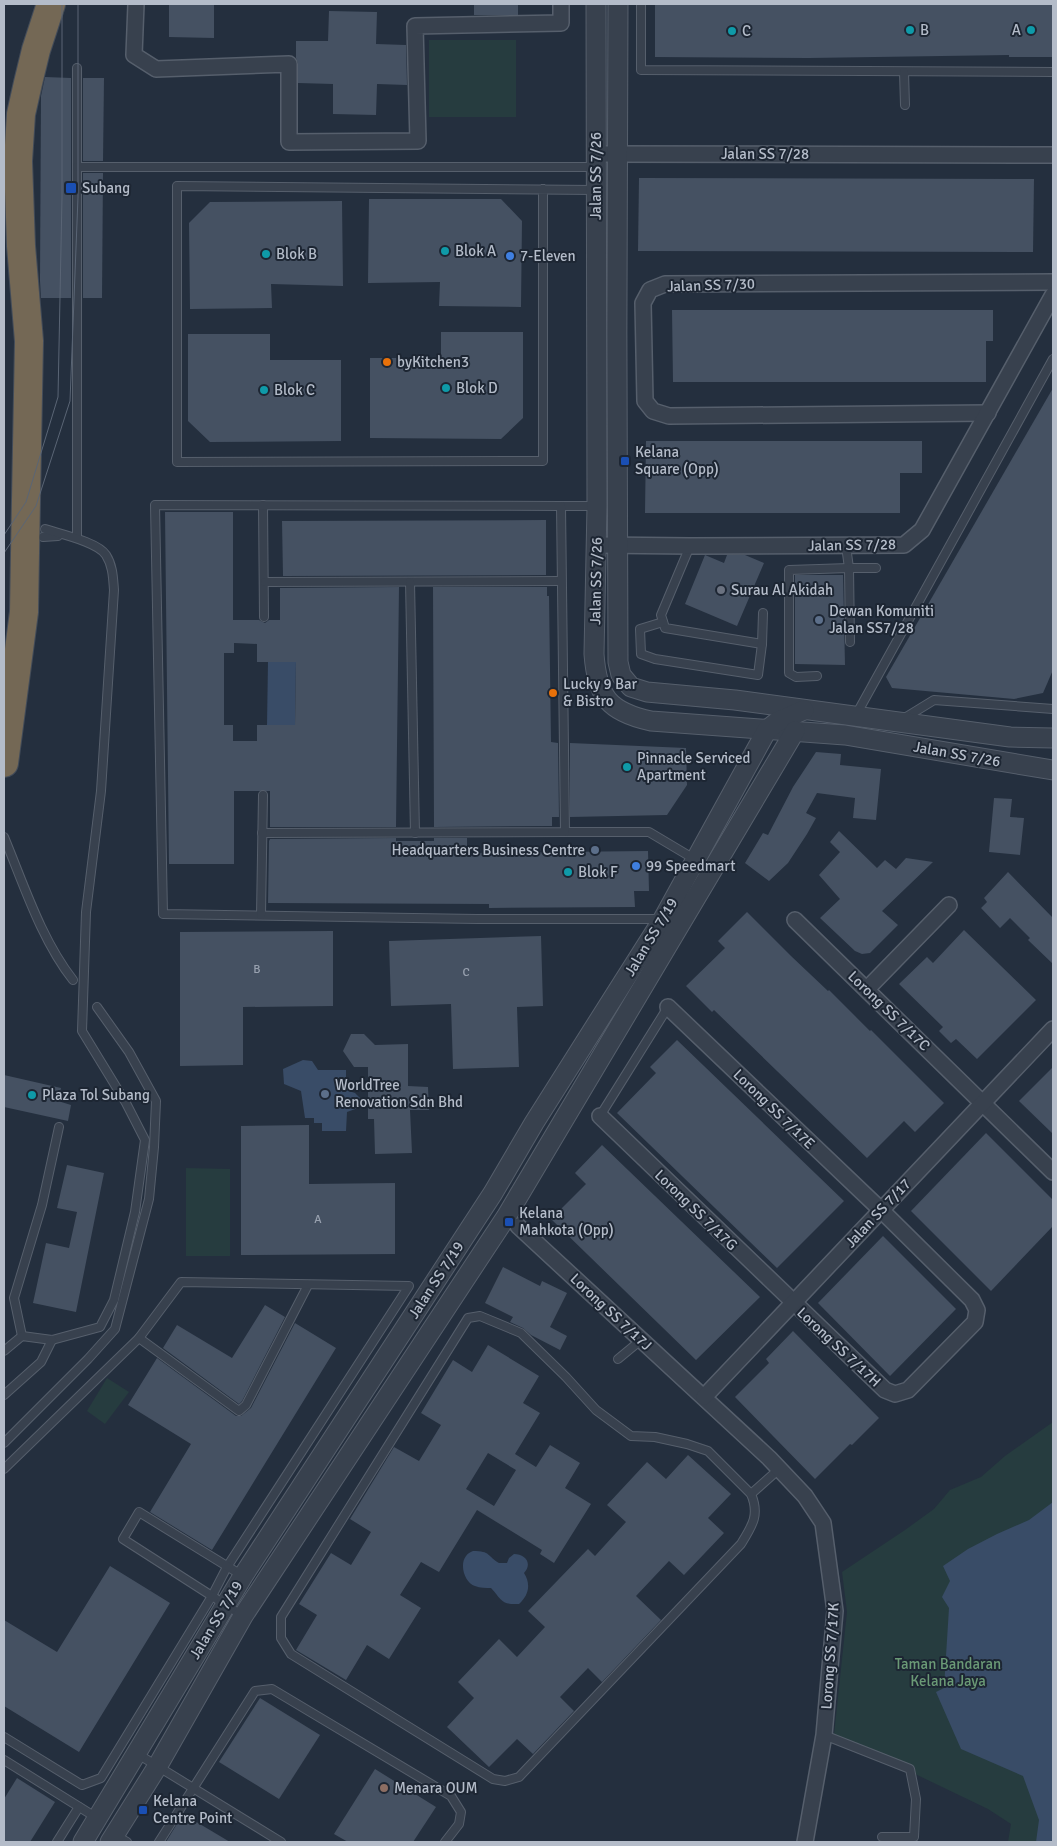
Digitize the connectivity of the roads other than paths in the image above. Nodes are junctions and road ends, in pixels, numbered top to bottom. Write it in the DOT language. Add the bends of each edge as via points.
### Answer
graph roads {
  1 [pos="51,4"];
  2 [pos="136,4"];
  3 [pos="561,4"];
  4 [pos="596,4"];
  5 [pos="618,4"];
  6 [pos="641,4"];
  7 [pos="77,68"];
  8 [pos="904,72"];
  9 [pos="1053,72"];
  10 [pos="905,105"];
  11 [pos="617,153"];
  12 [pos="1053,155"];
  13 [pos="596,161"];
  14 [pos="77,167"];
  15 [pos="543,190"];
  16 [pos="596,190"];
  17 [pos="1053,282"];
  18 [pos="1053,295"];
  19 [pos="1053,359"];
  20 [pos="988,413"];
  21 [pos="263,505"];
  22 [pos="561,506"];
  23 [pos="608,506"];
  24 [pos="44,533"];
  25 [pos="77,538"];
  26 [pos="597,544"];
  27 [pos="618,545"];
  28 [pos="690,546"];
  29 [pos="846,546"];
  30 [pos="848,568"];
  31 [pos="876,568"];
  32 [pos="560,581"];
  33 [pos="265,582"];
  34 [pos="410,582"];
  35 [pos="763,613"];
  36 [pos="264,617"];
  37 [pos="663,622"];
  38 [pos="850,642"];
  39 [pos="762,644"];
  40 [pos="817,676"];
  41 [pos="768,704"];
  42 [pos="1053,709"];
  43 [pos="804,710"];
  44 [pos="856,715"];
  45 [pos="900,722"];
  46 [pos="790,724"];
  47 [pos="767,730"];
  48 [pos="1053,738"];
  49 [pos="4,763"];
  50 [pos="1053,770"];
  51 [pos="262,795"];
  52 [pos="565,832"];
  53 [pos="262,833"];
  54 [pos="415,833"];
  55 [pos="4,837"];
  56 [pos="696,860"];
  57 [pos="948,905"];
  58 [pos="261,915"];
  59 [pos="795,920"];
  60 [pos="671,923"];
  61 [pos="73,980"];
  62 [pos="867,989"];
  63 [pos="668,1007"];
  64 [pos="97,1008"];
  65 [pos="1053,1029"];
  66 [pos="983,1103"];
  67 [pos="600,1116"];
  68 [pos="58,1128"];
  69 [pos="545,1129"];
  70 [pos="1053,1172"];
  71 [pos="881,1210"];
  72 [pos="518,1226"];
  73 [pos="308,1285"];
  74 [pos="793,1303"];
  75 [pos="22,1336"];
  76 [pos="139,1338"];
  77 [pos="52,1340"];
  78 [pos="641,1340"];
  79 [pos="4,1351"];
  80 [pos="618,1359"];
  81 [pos="884,1390"];
  82 [pos="4,1394"];
  83 [pos="704,1397"];
  84 [pos="4,1442"];
  85 [pos="4,1469"];
  86 [pos="778,1470"];
  87 [pos="752,1494"];
  88 [pos="235,1572"];
  89 [pos="219,1600"];
  90 [pos="244,1616"];
  91 [pos="824,1736"];
  92 [pos="4,1737"];
  93 [pos="136,1753"];
  94 [pos="4,1760"];
  95 [pos="157,1766"];
  96 [pos="194,1788"];
  97 [pos="79,1806"];
  98 [pos="97,1818"];
  99 [pos="882,1837"];
  100 [pos="117,1840"];
  101 [pos="57,1842"];
  102 [pos="83,1842"];
  103 [pos="159,1842"];
  104 [pos="281,1842"];
  105 [pos="445,1842"];
  106 [pos="805,1842"];
  1 -- 49 [label="highway" via="26,91 18,161 29,340 26,553 24,612"];
  2 -- 3 [label="street" via="134,56 156,69 289,64 289,142 418,141 415,26 562,23"];
  4 -- 13 [label="street, Jalan SS 7/26"];
  5 -- 11 [label="street, Jalan SS 7/26"];
  6 -- 8 [label="lane" via="641,70"];
  7 -- 14 [label="lane"];
  8 -- 9 [label="lane"];
  8 -- 10 [label="lane"];
  11 -- 12 [label="street, Jalan SS 7/28"];
  11 -- 13 [label="street, Jalan SS 7/28"];
  11 -- 23 [label="street, Jalan SS 7/26"];
  13 -- 14 [label="lane"];
  13 -- 16 [label="street, Jalan SS 7/26"];
  14 -- 25 [label="lane"];
  15 -- 15 [label="lane" via="544,461 177,462 176,186"];
  15 -- 16 [label="lane"];
  16 -- 23 [label="street, Jalan SS 7/26"];
  17 -- 20 [label="street, Jalan SS 7/30" via="665,284 650,290 643,303 645,401 653,411 669,416"];
  18 -- 20 [label="street, Jalan SS 7/28"];
  19 -- 44 [label="lane"];
  20 -- 29 [label="street, Jalan SS 7/28" via="922,530 904,545"];
  21 -- 22 [label="lane"];
  21 -- 33 [label="lane"];
  21 -- 58 [label="lane" via="155,505 163,914"];
  22 -- 23 [label="lane"];
  22 -- 32 [label="lane"];
  23 -- 26 [label="street, Jalan SS 7/26"];
  23 -- 27 [label="street, Jalan SS 7/26"];
  24 -- 25 [label="lane"];
  25 -- 77 [label="lane" via="106,554 114,590 101,791 86,912 82,1031 145,1140 135,1212 114,1300 100,1327"];
  26 -- 27 [label="street, Jalan SS 7/28"];
  26 -- 47 [label="street, Jalan SS 7/26" via="596,676 602,692 615,707 630,716 651,721"];
  27 -- 28 [label="street, Jalan SS 7/28"];
  27 -- 41 [label="street, Jalan SS 7/26" via="618,662 621,675 631,687 647,692"];
  28 -- 29 [label="street, Jalan SS 7/28"];
  28 -- 37 [label="lane" via="661,615"];
  29 -- 30 [label="lane"];
  30 -- 31 [label="lane"];
  30 -- 38 [label="lane"];
  30 -- 40 [label="lane" via="789,570 789,673 796,677"];
  32 -- 34 [label="lane"];
  32 -- 52 [label="lane"];
  33 -- 34 [label="lane"];
  33 -- 36 [label="lane"];
  34 -- 54 [label="lane"];
  35 -- 39 [label="lane"];
  37 -- 39 [label="lane" via="666,628"];
  37 -- 39 [label="lane" via="640,629 641,654 655,659 758,674"];
  41 -- 43 [label="street, Jalan SS 7/26"];
  41 -- 46 [label="street"];
  42 -- 45 [label="lane" via="934,700"];
  43 -- 44 [label="street, Jalan SS 7/26"];
  43 -- 46 [label="street, Jalan SS 7/19"];
  44 -- 45 [label="street, Jalan SS 7/26"];
  45 -- 48 [label="street, Jalan SS 7/26" via="1010,737"];
  46 -- 47 [label="street, Jalan SS 7/19"];
  46 -- 50 [label="street, Jalan SS 7/26"];
  46 -- 60 [label="street, Jalan SS 7/19"];
  47 -- 56 [label="street, Jalan SS 7/19"];
  51 -- 53 [label="lane"];
  52 -- 54 [label="lane"];
  52 -- 56 [label="lane" via="649,832"];
  53 -- 54 [label="lane"];
  53 -- 58 [label="lane"];
  55 -- 61 [label="lane" via="43,930"];
  56 -- 60 [label="street, Jalan SS 7/19"];
  57 -- 62 [label="street"];
  58 -- 60 [label="lane"];
  59 -- 62 [label="street, Lorong SS 7/17C"];
  60 -- 69 [label="street, Jalan SS 7/19"];
  62 -- 66 [label="street, Lorong SS 7/17C"];
  63 -- 67 [label="lane"];
  63 -- 71 [label="street, Lorong SS 7/17E"];
  64 -- 84 [label="lane" via="129,1052 156,1101 149,1199 115,1329"];
  65 -- 66 [label="street, Jalan SS 7/17"];
  66 -- 70 [label="street, Lorong SS 7/17C"];
  66 -- 71 [label="street, Jalan SS 7/17"];
  67 -- 74 [label="street, Lorong SS 7/17G"];
  68 -- 75 [label="lane" via="42,1205 14,1298"];
  69 -- 88 [label="street, Jalan SS 7/19" via="494,1193"];
  69 -- 90 [label="street, Jalan SS 7/19" via="506,1217"];
  71 -- 74 [label="street, Jalan SS 7/17"];
  71 -- 81 [label="street, Lorong SS 7/17E" via="972,1300 977,1310 975,1322 908,1390 895,1394"];
  72 -- 78 [label="street, Lorong SS 7/17J"];
  73 -- 76 [label="lane" via="181,1282"];
  73 -- 76 [label="lane" via="246,1405 239,1411"];
  73 -- 88 [label="lane" via="408,1286"];
  74 -- 81 [label="street, Lorong SS 7/17H"];
  74 -- 83 [label="street, Jalan SS 7/17"];
  75 -- 77 [label="lane"];
  75 -- 79 [label="lane"];
  76 -- 85 [label="lane"];
  77 -- 82 [label="lane" via="41,1362"];
  78 -- 80 [label="lane"];
  78 -- 83 [label="street, Lorong SS 7/17J"];
  83 -- 86 [label="street, Lorong SS 7/17K"];
  86 -- 87 [label="lane"];
  86 -- 91 [label="street, Lorong SS 7/17K" via="805,1496 823,1522 829,1554 835,1611"];
  87 -- 87 [label="lane" via="754,1522 741,1544 519,1777 505,1781 493,1779 291,1654 280,1638 281,1617 468,1318 480,1316 521,1333 596,1410 631,1436 671,1440 708,1452"];
  88 -- 89 [label="street, Jalan SS 7/19"];
  88 -- 89 [label="lane" via="139,1512 122,1539"];
  89 -- 90 [label="lane"];
  89 -- 92 [label="lane" via="101,1778 82,1785"];
  89 -- 93 [label="street, Jalan SS 7/19"];
  90 -- 95 [label="street, Jalan SS 7/19"];
  91 -- 99 [label="lane" via="910,1769 916,1799 914,1837"];
  91 -- 106 [label="street, Lorong SS 7/17K"];
  93 -- 95 [label="lane"];
  93 -- 98 [label="street, Jalan SS 7/19"];
  94 -- 97 [label="lane"];
  95 -- 96 [label="lane"];
  95 -- 100 [label="street, Jalan SS 7/19"];
  96 -- 103 [label="lane"];
  96 -- 104 [label="lane"];
  96 -- 105 [label="lane" via="255,1691 272,1689 451,1796 461,1812 459,1824"];
  97 -- 98 [label="lane"];
  97 -- 101 [label="lane"];
  98 -- 102 [label="street, Jalan SS 7/19"];
}
